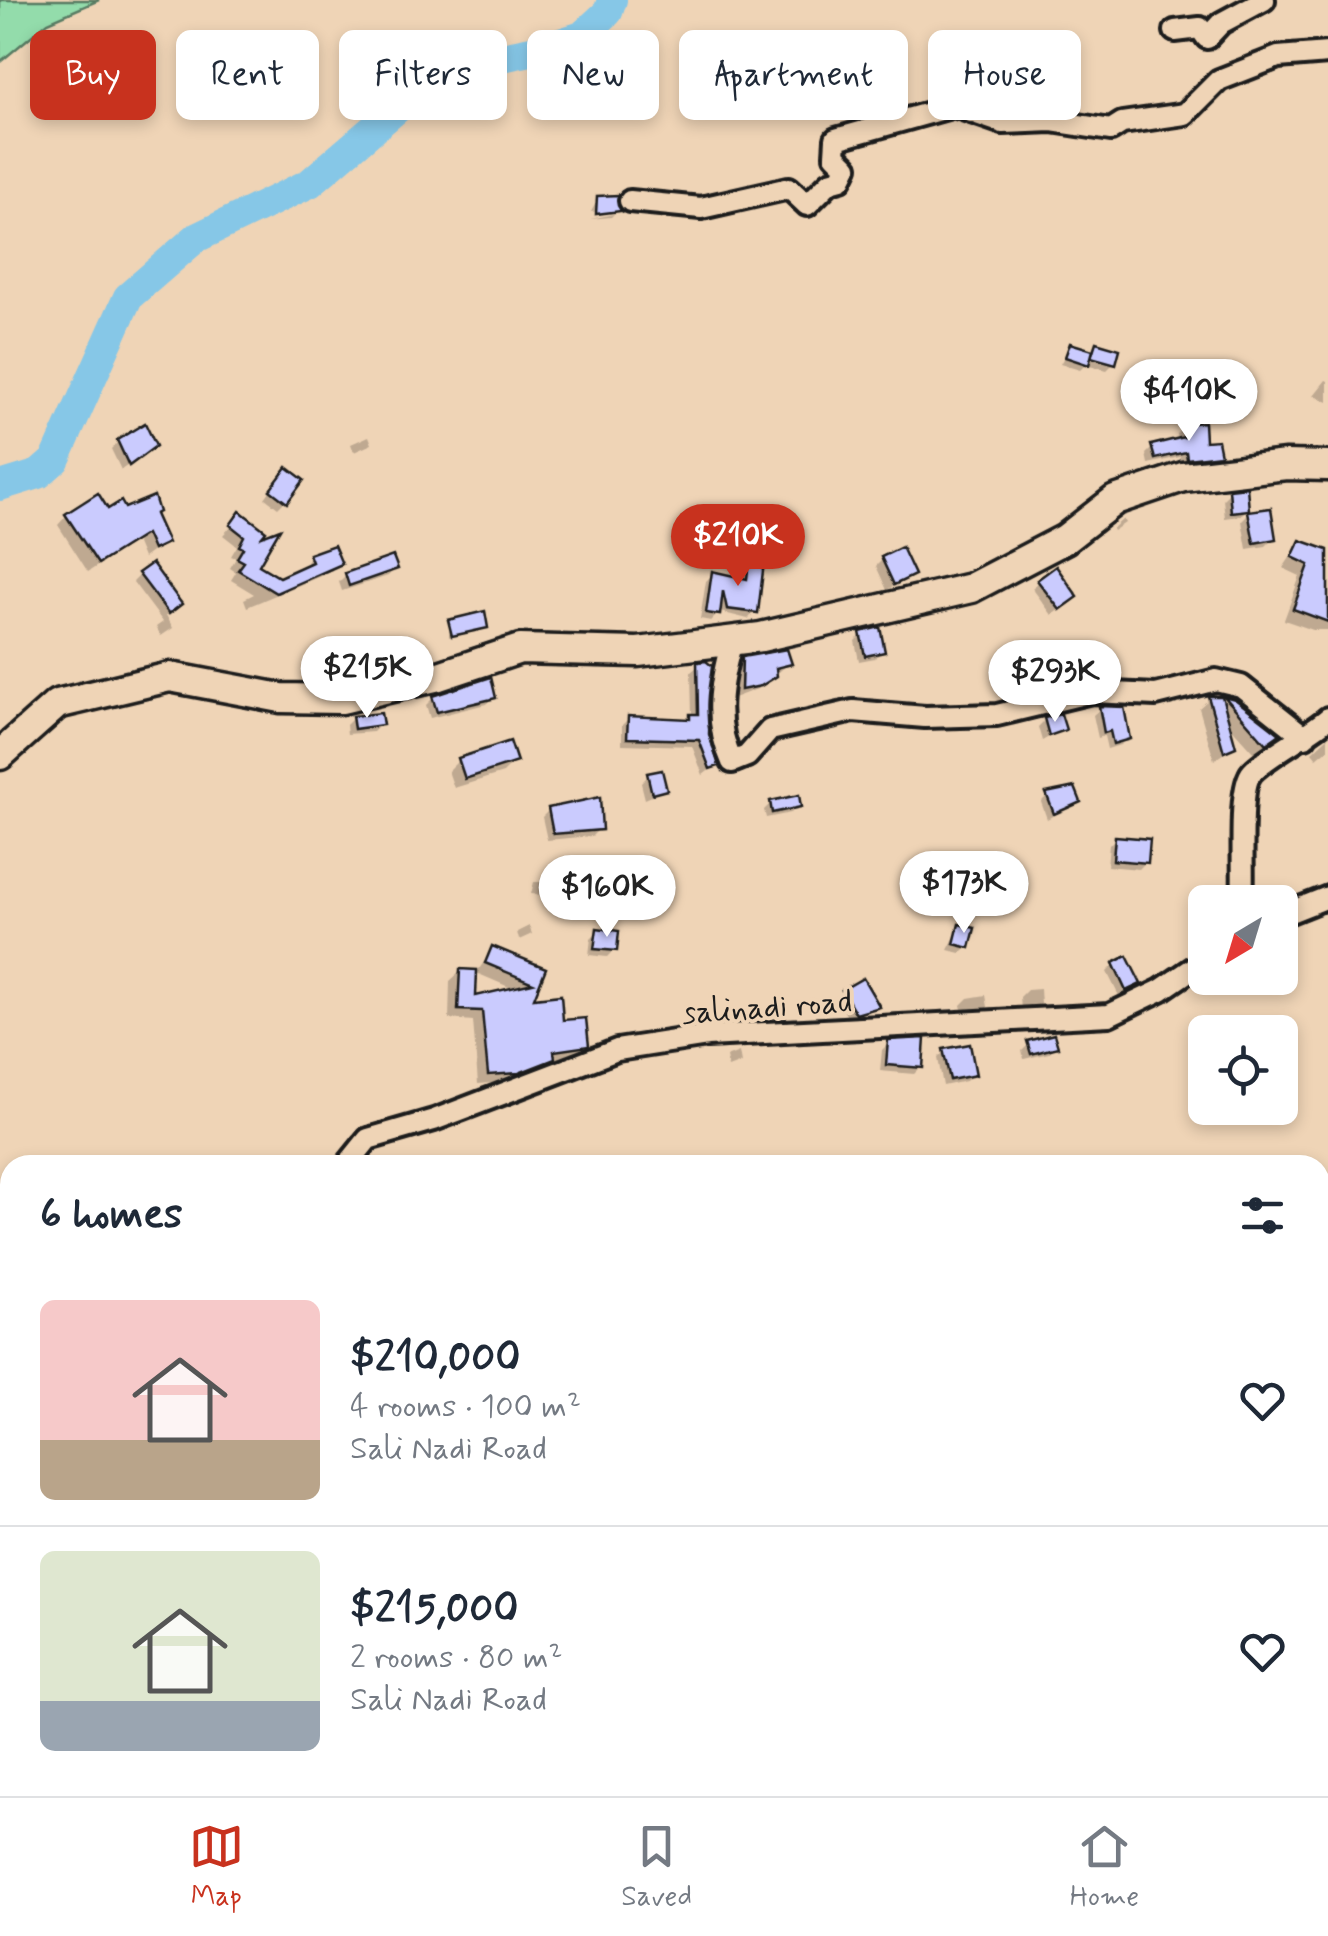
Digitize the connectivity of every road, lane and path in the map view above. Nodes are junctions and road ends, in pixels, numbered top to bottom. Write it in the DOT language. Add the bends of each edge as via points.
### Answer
graph roads {
  1 [pos="1264,0"];
  2 [pos="1175,31"];
  3 [pos="1328,54"];
  4 [pos="630,201"];
  5 [pos="1328,466"];
  6 [pos="732,641"];
  7 [pos="1328,718"];
  8 [pos="1305,737"];
  9 [pos="0,755"];
  10 [pos="1243,885"];
  11 [pos="1328,897"];
  12 [pos="1298,909"];
  13 [pos="1188,971"];
  14 [pos="355,1155"];
  1 -- 2 [label="street" via="1207,38 1200,28"];
  3 -- 4 [label="street" via="1278,57 1212,83 1185,114 1111,130 1003,122 954,106 890,127 848,132 836,139 835,155 847,167 841,179 807,205 790,188 701,208"];
  5 -- 6 [label="main road" via="1184,477 1115,500 1065,539 960,592"];
  6 -- 8 [label="street" via="719,701 732,762 747,756 770,730 853,711 997,715 1092,692 1156,695 1224,680"];
  6 -- 9 [label="main road" via="638,652 520,650 341,699 281,698 170,677 57,704"];
  7 -- 8 [label="street"];
  8 -- 10 [label="street" via="1257,768 1246,783"];
  11 -- 12 [label="street"];
  13 -- 14 [label="street, salinadi road" via="1109,1015 707,1036 617,1050 368,1139"];
}
